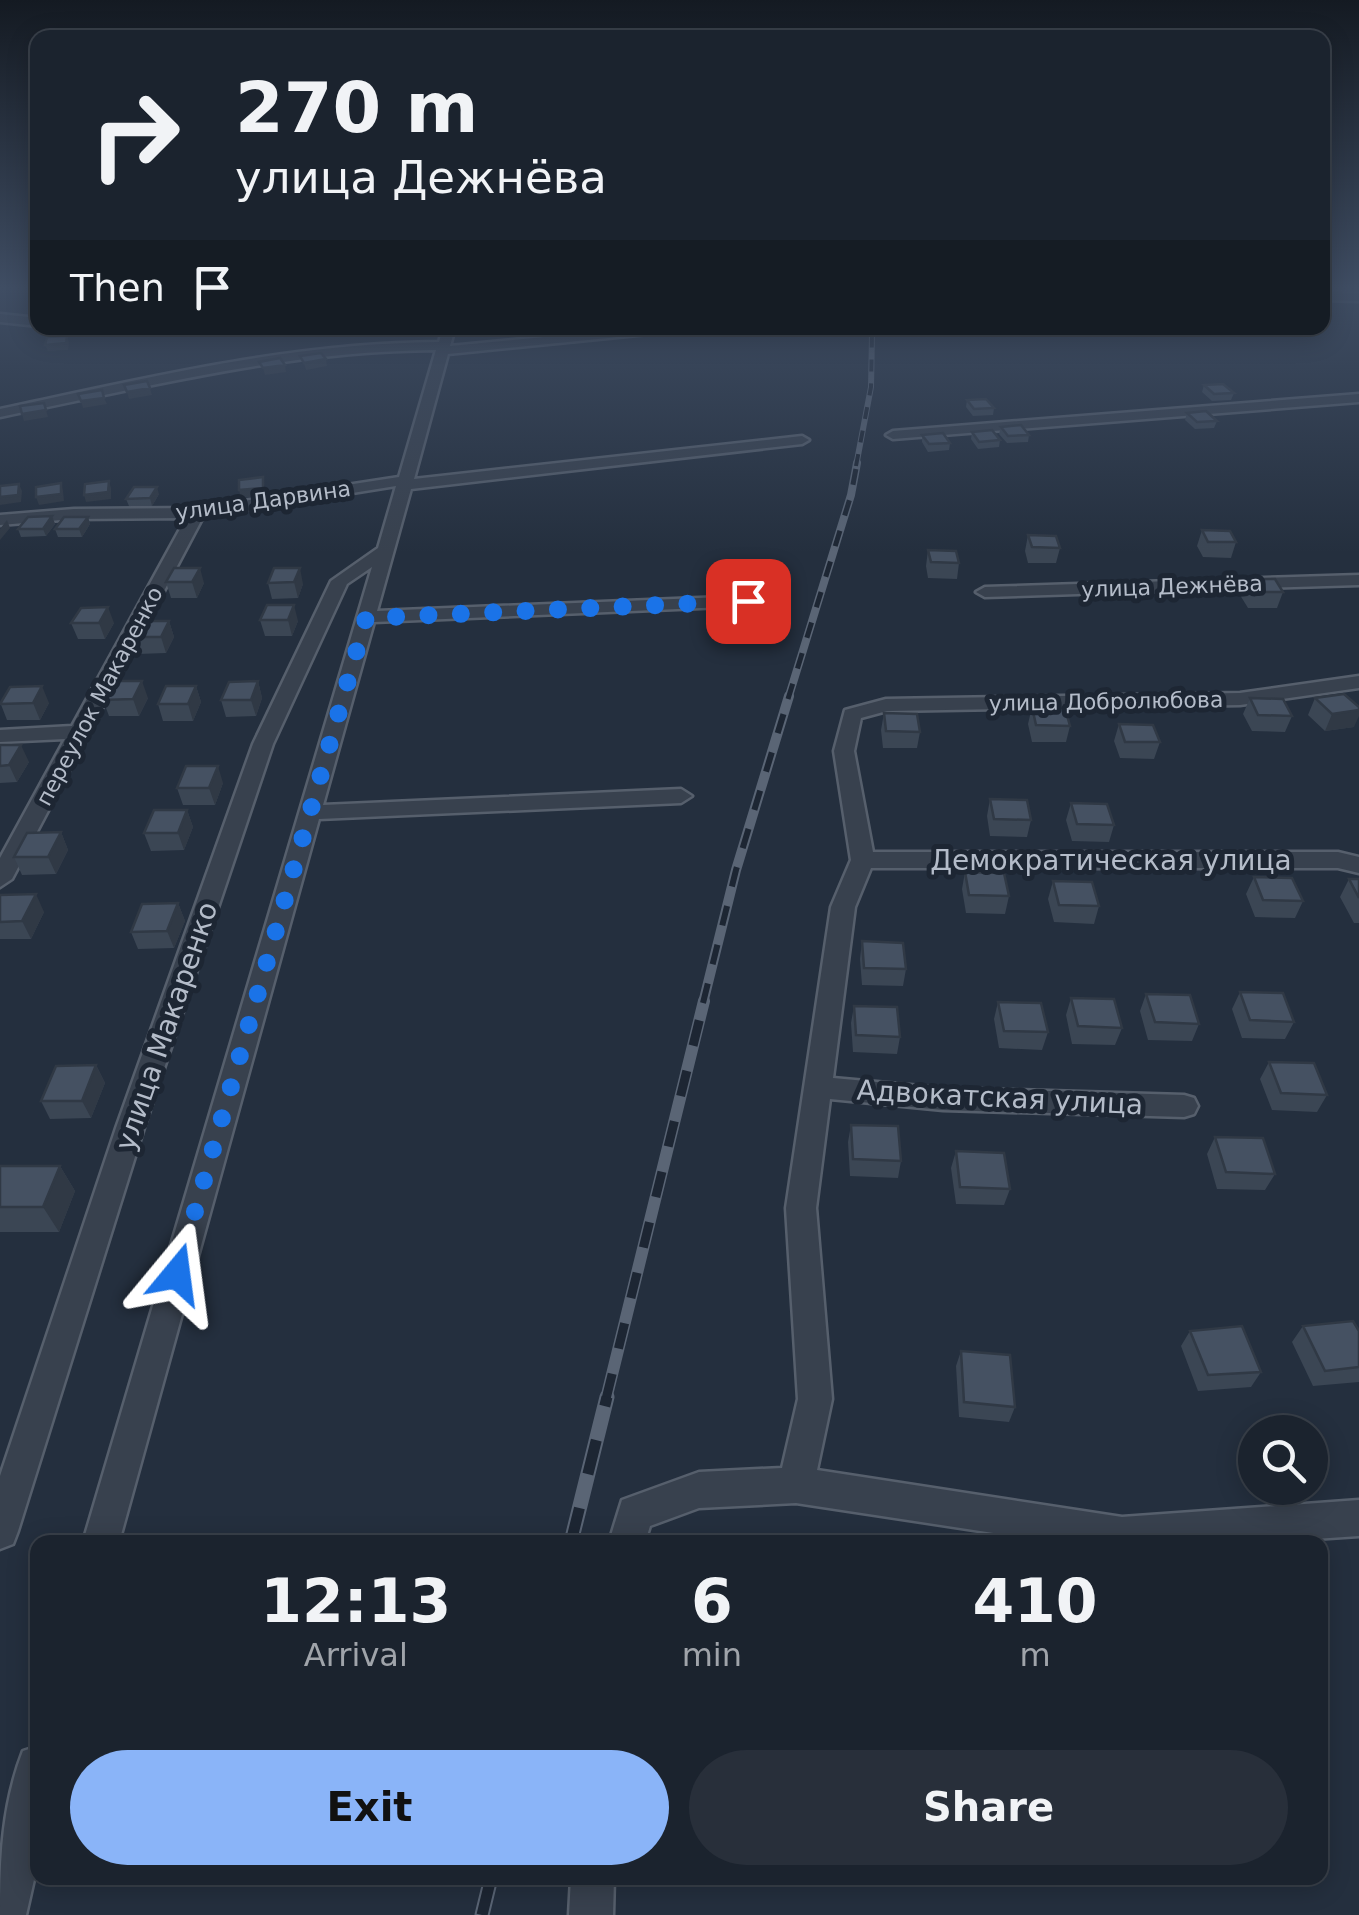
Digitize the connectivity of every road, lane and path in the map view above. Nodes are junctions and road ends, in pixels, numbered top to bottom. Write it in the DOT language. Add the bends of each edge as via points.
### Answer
graph roads {
  1 [pos="200,374"];
  2 [pos="436,374"];
  3 [pos="1359,398"];
  4 [pos="0,413"];
  5 [pos="894,435"];
  6 [pos="802,440"];
  7 [pos="406,483"];
  8 [pos="197,512"];
  9 [pos="0,520"];
  10 [pos="384,551"];
  11 [pos="1359,580"];
  12 [pos="986,592"];
  13 [pos="748,601"];
  14 [pos="366,618"];
  15 [pos="1359,682"];
  16 [pos="79,732"];
  17 [pos="0,736"];
  18 [pos="681,796"];
  19 [pos="308,813"];
  20 [pos="863,860"];
  21 [pos="1359,865"];
  22 [pos="0,879"];
  23 [pos="816,1087"];
  24 [pos="1184,1106"];
  25 [pos="796,1485"];
  26 [pos="1359,1518"];
  27 [pos="0,1532"];
  28 [pos="103,1535"];
  29 [pos="629,1535"];
  30 [pos="30,1801"];
  31 [pos="593,1885"];
  32 [pos="4,1915"];
  33 [pos="591,1915"];
  1 -- 4 [label="street"];
  2 -- 7 [label="street"];
  3 -- 5 [label="street"];
  6 -- 7 [label="street, улица Дарвина"];
  7 -- 8 [label="street, улица Дарвина"];
  7 -- 10 [label="street"];
  8 -- 9 [label="street, улица Дарвина"];
  8 -- 16 [label="street, переулок Макаренко"];
  10 -- 14 [label="street"];
  10 -- 27 [label="street, улица Макаренко" via="340,580 264,744 130,1128"];
  11 -- 12 [label="street, улица Дежнёва"];
  13 -- 14 [label="street"];
  14 -- 19 [label="street"];
  15 -- 20 [label="street, улица Добролюбова" via="1240,699 886,705 852,714 844,750"];
  16 -- 17 [label="street"];
  16 -- 22 [label="street, переулок Макаренко"];
  18 -- 19 [label="street"];
  19 -- 28 [label="street"];
  20 -- 21 [label="street, Демократическая улица"];
  20 -- 23 [label="street" via="843,907"];
  23 -- 24 [label="street, Адвокатская улица" via="943,1099"];
  23 -- 25 [label="street" via="802,1208 815,1399"];
  25 -- 26 [label="street" via="1122,1535"];
  25 -- 29 [label="street" via="700,1490 635,1514"];
  30 -- 32 [label="street"];
  31 -- 33 [label="street"];
}
